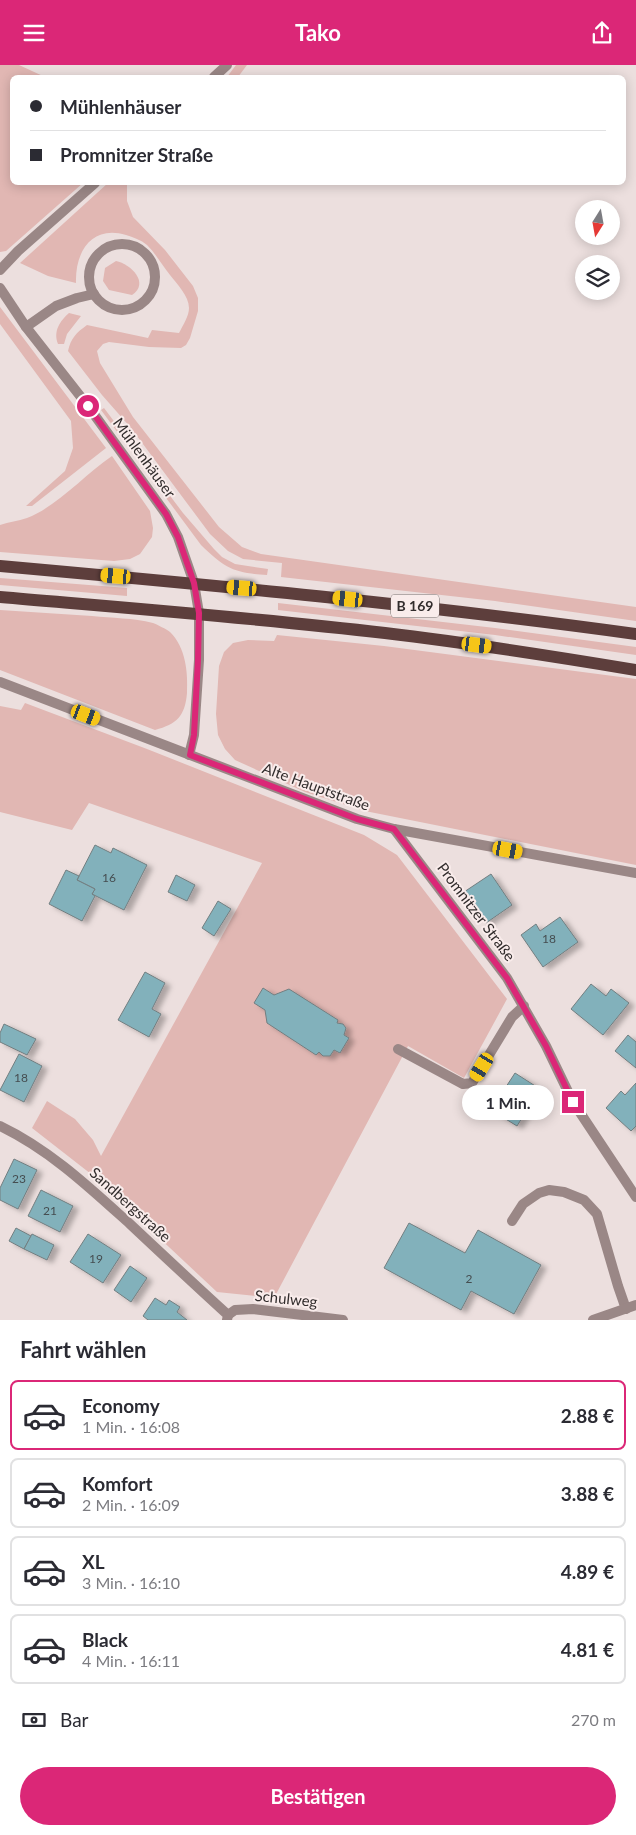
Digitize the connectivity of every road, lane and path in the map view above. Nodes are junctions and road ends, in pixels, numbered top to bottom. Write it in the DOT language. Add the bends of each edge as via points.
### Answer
graph roads {
  1 [pos="93,185"];
  2 [pos="0,270"];
  3 [pos="0,288"];
  4 [pos="94,294"];
  5 [pos="26,327"];
  6 [pos="0,565"];
  7 [pos="194,583"];
  8 [pos="0,597"];
  9 [pos="199,613"];
  10 [pos="636,634"];
  11 [pos="636,669"];
  12 [pos="0,682"];
  13 [pos="190,755"];
  14 [pos="394,829"];
  15 [pos="636,873"];
  16 [pos="524,1006"];
  17 [pos="398,1049"];
  18 [pos="0,1125"];
  19 [pos="636,1197"];
  20 [pos="512,1221"];
  21 [pos="631,1307"];
  22 [pos="227,1318"];
  23 [pos="343,1320"];
  24 [pos="592,1320"];
  1 -- 2 [label="street"];
  3 -- 5 [label="street, Mühlenhäuser"];
  4 -- 4 [label="street" via="111,309 134,309 151,294 155,283 151,261 134,246 122,245 101,252 90,272"];
  4 -- 5 [label="street" via="56,306"];
  5 -- 7 [label="street, Mühlenhäuser" via="166,514"];
  6 -- 7 [label="main road, B 169"];
  7 -- 9 [label="street, Mühlenhäuser"];
  7 -- 10 [label="main road, B 169" via="496,615"];
  8 -- 9 [label="main road, B 169"];
  9 -- 11 [label="main road, B 169" via="449,641"];
  9 -- 13 [label="street, Mühlenhäuser" via="194,735"];
  12 -- 13 [label="street, Alte Hauptstraße"];
  13 -- 14 [label="street, Alte Hauptstraße" via="357,819"];
  14 -- 15 [label="street, Alte Hauptstraße"];
  14 -- 16 [label="street, Promnitzer Straße" via="507,978"];
  16 -- 17 [label="street" via="512,1017 472,1083 463,1084"];
  16 -- 19 [label="street, Promnitzer Straße" via="573,1102"];
  18 -- 22 [label="street, Sandbergstraße" via="52,1156 88,1185"];
  20 -- 21 [label="street" via="523,1204 539,1193 549,1190 564,1192 584,1199 597,1214 618,1286"];
  21 -- 24 [label="street"];
  22 -- 23 [label="street, Schulweg" via="235,1311 253,1309"];
}
